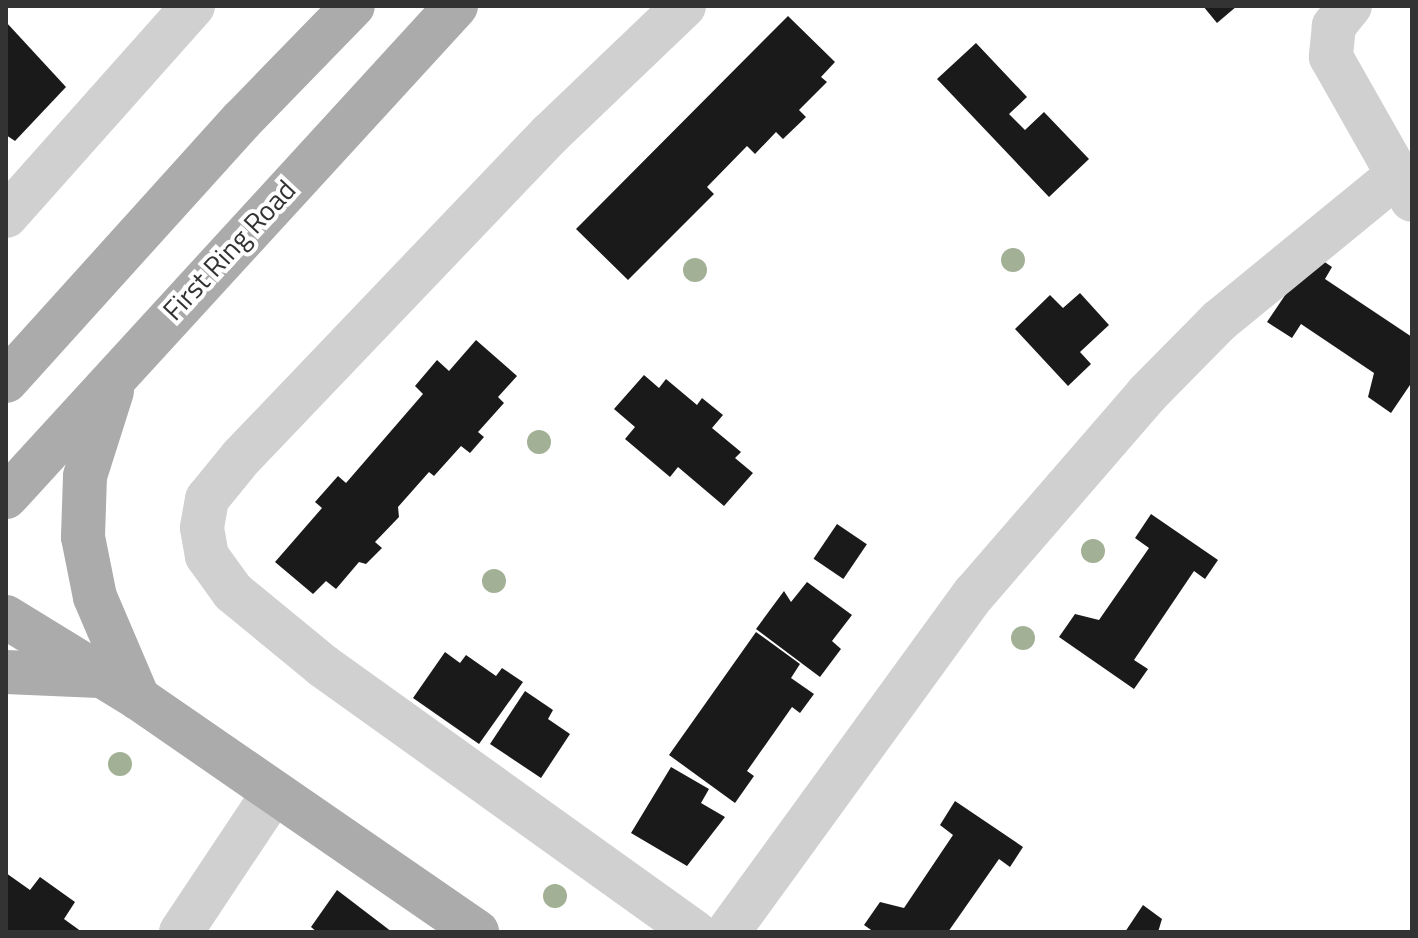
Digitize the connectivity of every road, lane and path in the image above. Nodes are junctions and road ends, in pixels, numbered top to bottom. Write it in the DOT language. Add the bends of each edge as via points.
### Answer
graph roads {
  1 [pos="193,6"];
  2 [pos="353,6"];
  3 [pos="456,6"];
  4 [pos="684,6"];
  5 [pos="1350,6"];
  6 [pos="1406,183"];
  7 [pos="6,216"];
  8 [pos="126,362"];
  9 [pos="10,373"];
  10 [pos="6,497"];
  11 [pos="6,617"];
  12 [pos="6,672"];
  13 [pos="120,687"];
  14 [pos="274,792"];
  15 [pos="181,932"];
  16 [pos="477,932"];
  17 [pos="694,932"];
  18 [pos="728,932"];
  1 -- 7 [label="street"];
  2 -- 9 [label="main road"];
  3 -- 8 [label="main road, First Ring Road"];
  4 -- 17 [label="street" via="550,134 242,456 207,499 202,528 207,556 233,592 323,666"];
  5 -- 6 [label="street" via="1334,26 1331,57"];
  6 -- 18 [label="street" via="1219,321 1147,394 974,594"];
  8 -- 10 [label="main road, First Ring Road"];
  8 -- 13 [label="main road" via="92,447 83,537"];
  11 -- 13 [label="main road"];
  12 -- 13 [label="main road"];
  13 -- 14 [label="main road"];
  14 -- 15 [label="street"];
  14 -- 16 [label="main road"];
}
